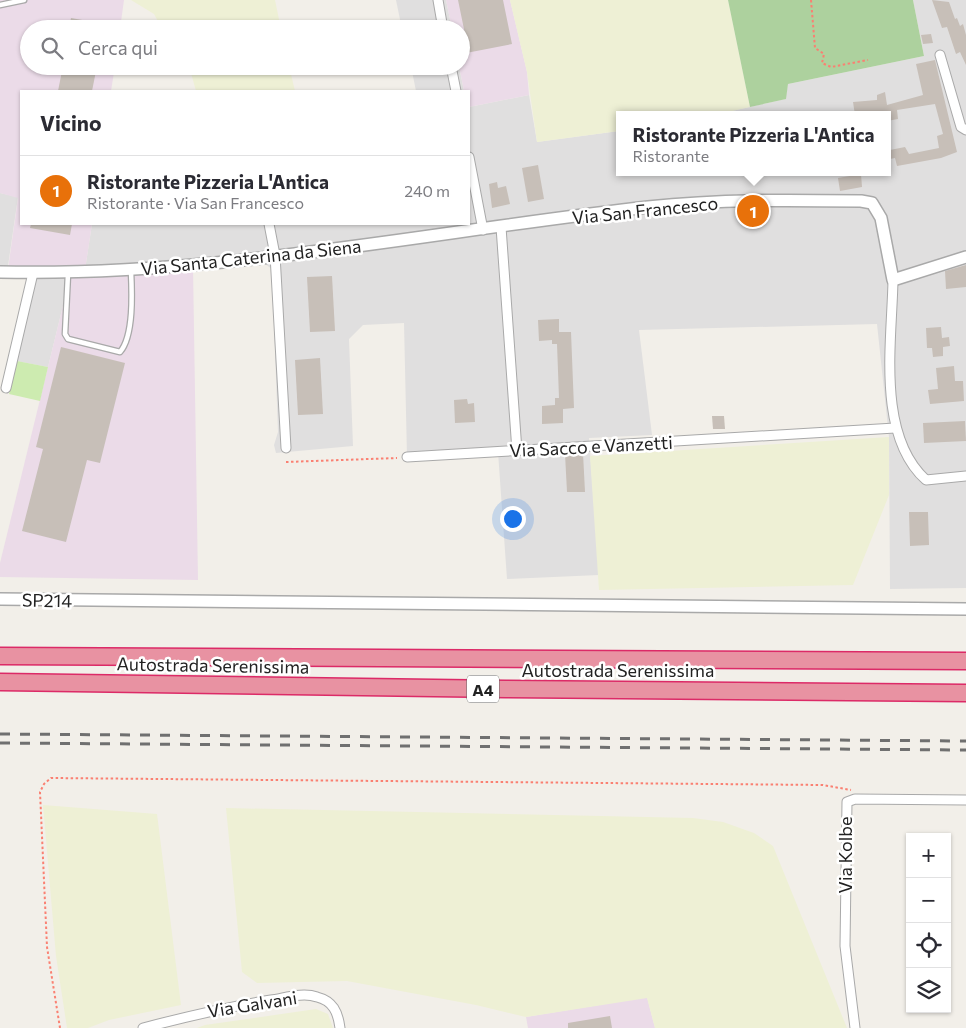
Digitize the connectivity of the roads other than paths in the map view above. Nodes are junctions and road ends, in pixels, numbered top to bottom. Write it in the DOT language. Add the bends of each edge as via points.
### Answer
graph roads {
  1 [pos="24,0"];
  2 [pos="438,0"];
  3 [pos="0,5"];
  4 [pos="441,20"];
  5 [pos="940,55"];
  6 [pos="453,75"];
  7 [pos="456,90"];
  8 [pos="966,130"];
  9 [pos="470,163"];
  10 [pos="269,225"];
  11 [pos="501,227"];
  12 [pos="483,230"];
  13 [pos="275,255"];
  14 [pos="966,257"];
  15 [pos="131,270"];
  16 [pos="0,272"];
  17 [pos="33,274"];
  18 [pos="68,274"];
  19 [pos="893,280"];
  20 [pos="6,388"];
  21 [pos="895,428"];
  22 [pos="286,448"];
  23 [pos="517,451"];
  24 [pos="407,458"];
  25 [pos="966,476"];
  26 [pos="0,599"];
  27 [pos="966,609"];
  28 [pos="0,656"];
  29 [pos="966,661"];
  30 [pos="0,682"];
  31 [pos="966,693"];
  32 [pos="966,800"];
  33 [pos="145,1028"];
  34 [pos="340,1028"];
  35 [pos="855,1028"];
  1 -- 3 [label="lane"];
  2 -- 4 [label="street"];
  5 -- 8 [label="street" via="961,127"];
  6 -- 7 [label="street"];
  9 -- 12 [label="street"];
  10 -- 13 [label="street"];
  11 -- 12 [label="street, Via Santa Caterina da Siena"];
  11 -- 19 [label="street, Via San Francesco" via="650,206 754,200 861,201 872,204 881,218"];
  11 -- 23 [label="street"];
  12 -- 13 [label="street, Via Santa Caterina da Siena"];
  13 -- 15 [label="street, Via Santa Caterina da Siena"];
  13 -- 22 [label="street"];
  14 -- 19 [label="street"];
  15 -- 18 [label="street, Via Santa Caterina da Siena"];
  15 -- 18 [label="lane" via="128,341 120,352 68,339 65,334"];
  16 -- 17 [label="street, Via Santa Caterina da Siena"];
  17 -- 18 [label="street, Via Santa Caterina da Siena"];
  17 -- 20 [label="street"];
  19 -- 21 [label="street" via="891,396"];
  21 -- 23 [label="street, Via Sacco e Vanzetti"];
  21 -- 25 [label="street" via="916,470 926,480"];
  23 -- 24 [label="street, Via Sacco e Vanzetti"];
  26 -- 27 [label="street, SP214 / SP214"];
  28 -- 29 [label="highway, Autostrada Serenissima / A4"];
  30 -- 31 [label="highway, Autostrada Serenissima / A4"];
  32 -- 35 [label="street, Via Kolbe" via="855,799 847,802 845,946"];
  33 -- 34 [label="street, Via Galvani" via="222,1008 301,995 329,1002 338,1014"];
}
